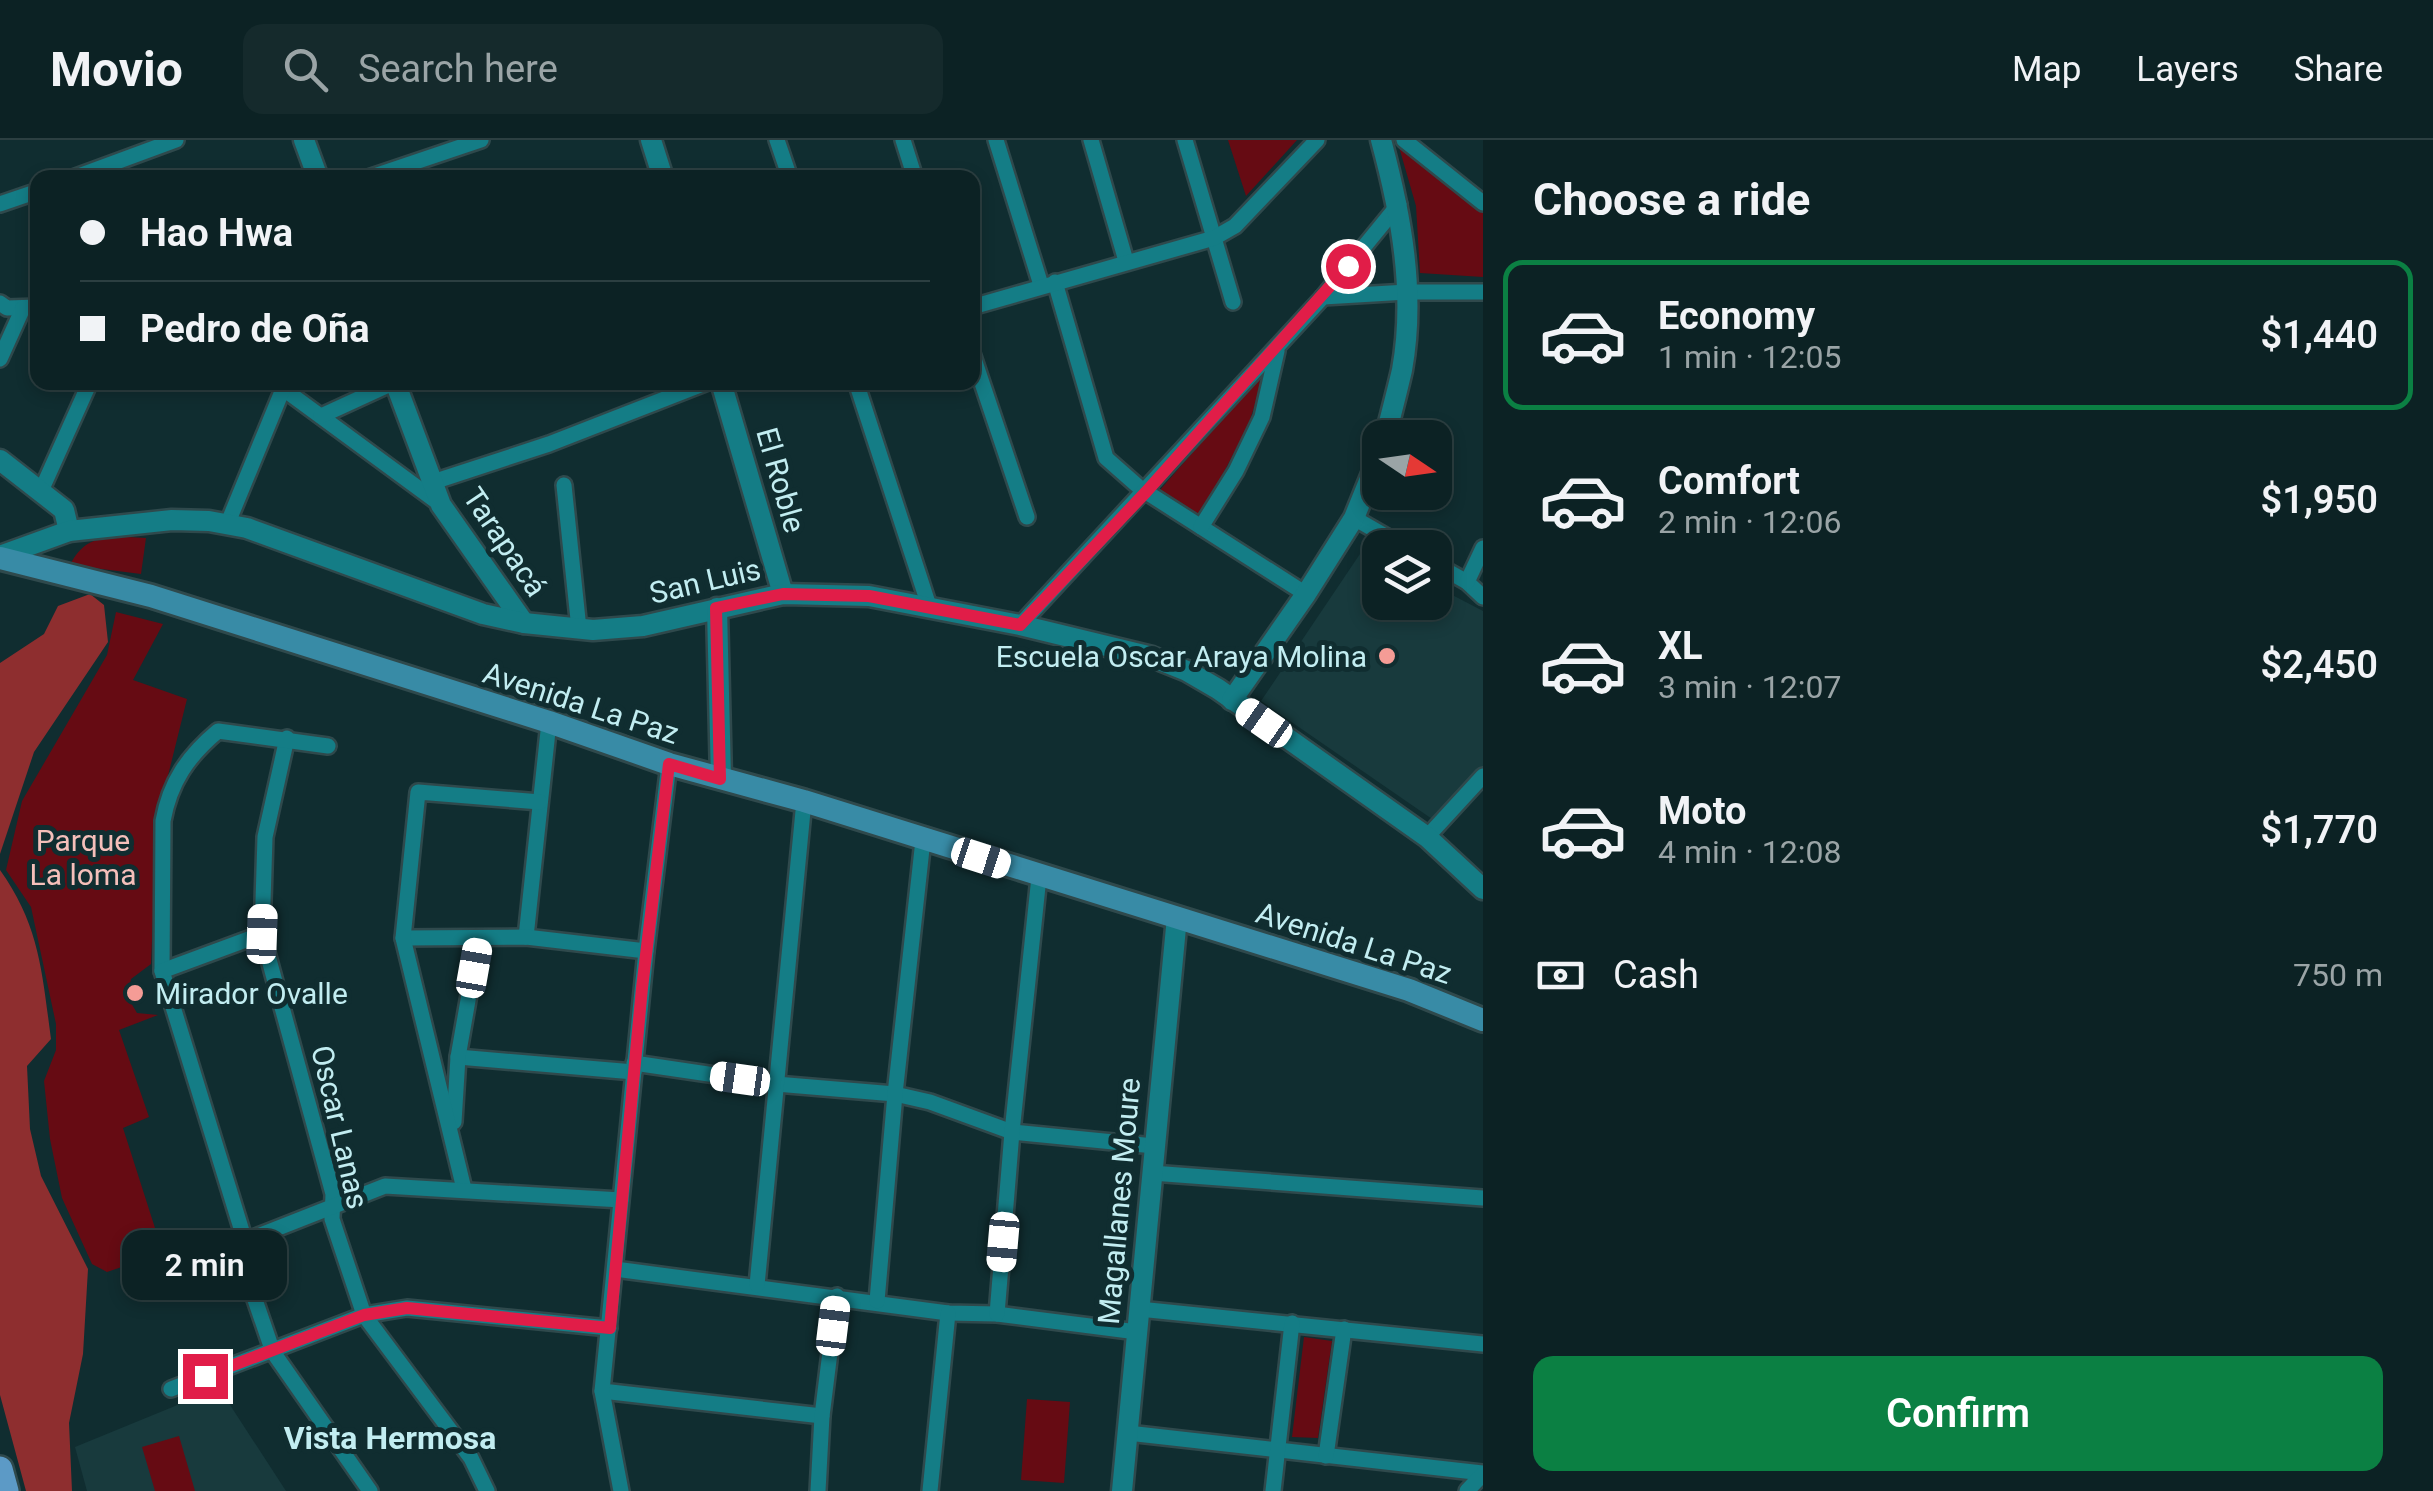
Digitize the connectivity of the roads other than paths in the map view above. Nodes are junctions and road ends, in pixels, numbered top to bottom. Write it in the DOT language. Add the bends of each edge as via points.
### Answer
graph roads {
  1 [pos="176,140"];
  2 [pos="304,140"];
  3 [pos="482,140"];
  4 [pos="651,140"];
  5 [pos="777,140"];
  6 [pos="904,140"];
  7 [pos="996,140"];
  8 [pos="1090,140"];
  9 [pos="1185,140"];
  10 [pos="1317,140"];
  11 [pos="1381,140"];
  12 [pos="1404,140"];
  13 [pos="95,170"];
  14 [pos="315,170"];
  15 [pos="392,170"];
  16 [pos="661,170"];
  17 [pos="787,170"];
  18 [pos="913,170"];
  19 [pos="30,193"];
  20 [pos="1483,203"];
  21 [pos="0,204"];
  22 [pos="1398,204"];
  23 [pos="1214,238"];
  24 [pos="1126,261"];
  25 [pos="1048,284"];
  26 [pos="1407,292"];
  27 [pos="1483,292"];
  28 [pos="1323,297"];
  29 [pos="1233,302"];
  30 [pos="0,303"];
  31 [pos="980,305"];
  32 [pos="30,306"];
  33 [pos="30,311"];
  34 [pos="1278,347"];
  35 [pos="0,359"];
  36 [pos="980,377"];
  37 [pos="86,390"];
  38 [pos="278,390"];
  39 [pos="285,390"];
  40 [pos="378,390"];
  41 [pos="398,390"];
  42 [pos="687,390"];
  43 [pos="723,390"];
  44 [pos="859,390"];
  45 [pos="321,416"];
  46 [pos="1390,420"];
  47 [pos="0,460"];
  48 [pos="433,482"];
  49 [pos="564,485"];
  50 [pos="40,491"];
  51 [pos="1146,492"];
  52 [pos="1362,498"];
  53 [pos="441,505"];
  54 [pos="1027,517"];
  55 [pos="1354,518"];
  56 [pos="228,524"];
  57 [pos="1201,527"];
  58 [pos="1375,530"];
  59 [pos="70,531"];
  60 [pos="1483,548"];
  61 [pos="0,557"];
  62 [pos="1452,574"];
  63 [pos="1466,582"];
  64 [pos="783,594"];
  65 [pos="1306,594"];
  66 [pos="1483,597"];
  67 [pos="929,606"];
  68 [pos="716,608"];
  69 [pos="524,623"];
  70 [pos="1020,625"];
  71 [pos="579,629"];
  72 [pos="1232,700"];
  73 [pos="549,722"];
  74 [pos="287,738"];
  75 [pos="328,746"];
  76 [pos="669,764"];
  77 [pos="1483,776"];
  78 [pos="720,779"];
  79 [pos="804,801"];
  80 [pos="540,802"];
  81 [pos="1427,837"];
  82 [pos="923,840"];
  83 [pos="1039,877"];
  84 [pos="1483,889"];
  85 [pos="1177,917"];
  86 [pos="262,934"];
  87 [pos="403,938"];
  88 [pos="479,938"];
  89 [pos="526,938"];
  90 [pos="646,952"];
  91 [pos="162,971"];
  92 [pos="1483,1020"];
  93 [pos="458,1057"];
  94 [pos="634,1068"];
  95 [pos="776,1084"];
  96 [pos="895,1094"];
  97 [pos="1012,1132"];
  98 [pos="453,1142"];
  99 [pos="1154,1146"];
  100 [pos="1152,1173"];
  101 [pos="464,1189"];
  102 [pos="1483,1198"];
  103 [pos="622,1200"];
  104 [pos="332,1207"];
  105 [pos="246,1241"];
  106 [pos="614,1269"];
  107 [pos="140,1276"];
  108 [pos="756,1286"];
  109 [pos="837,1296"];
  110 [pos="877,1302"];
  111 [pos="1139,1309"];
  112 [pos="948,1312"];
  113 [pos="997,1314"];
  114 [pos="364,1315"];
  115 [pos="1292,1323"];
  116 [pos="610,1328"];
  117 [pos="1344,1329"];
  118 [pos="1137,1332"];
  119 [pos="1483,1344"];
  120 [pos="273,1352"];
  121 [pos="171,1389"];
  122 [pos="602,1391"];
  123 [pos="822,1416"];
  124 [pos="1128,1434"];
  125 [pos="1278,1451"];
  126 [pos="1326,1456"];
  127 [pos="0,1470"];
  128 [pos="1483,1474"];
  129 [pos="6,1491"];
  130 [pos="370,1491"];
  131 [pos="487,1491"];
  132 [pos="621,1491"];
  133 [pos="818,1491"];
  134 [pos="930,1491"];
  135 [pos="1122,1491"];
  136 [pos="1274,1491"];
  137 [pos="1467,1491"];
  1 -- 13 [label="street"];
  2 -- 14 [label="street"];
  3 -- 15 [label="street"];
  4 -- 16 [label="street"];
  5 -- 17 [label="street"];
  6 -- 18 [label="street"];
  7 -- 25 [label="street"];
  8 -- 24 [label="street"];
  9 -- 23 [label="street"];
  10 -- 23 [label="street" via="1235,226"];
  11 -- 22 [label="street"];
  12 -- 20 [label="street"];
  19 -- 21 [label="street"];
  22 -- 26 [label="street"];
  22 -- 28 [label="street"];
  23 -- 24 [label="street"];
  23 -- 29 [label="street"];
  24 -- 25 [label="street"];
  25 -- 31 [label="street"];
  25 -- 51 [label="street" via="1106,458"];
  26 -- 27 [label="street"];
  26 -- 28 [label="street"];
  26 -- 46 [label="street"];
  28 -- 34 [label="street"];
  30 -- 32 [label="street"];
  33 -- 35 [label="street"];
  34 -- 51 [label="street"];
  34 -- 57 [label="street" via="1262,418"];
  36 -- 54 [label="street"];
  37 -- 50 [label="street"];
  38 -- 56 [label="street"];
  39 -- 45 [label="street"];
  40 -- 45 [label="street"];
  41 -- 48 [label="street, Tarapacá"];
  42 -- 48 [label="street"];
  43 -- 64 [label="street, El Roble"];
  44 -- 67 [label="street"];
  45 -- 53 [label="street"];
  47 -- 50 [label="street"];
  48 -- 53 [label="street, Tarapacá"];
  49 -- 71 [label="street"];
  50 -- 59 [label="street" via="64,510"];
  51 -- 57 [label="street"];
  51 -- 70 [label="street"];
  52 -- 55 [label="street"];
  53 -- 69 [label="street, Tarapacá"];
  55 -- 58 [label="street"];
  55 -- 65 [label="street"];
  56 -- 59 [label="street, San Luis" via="172,520"];
  56 -- 69 [label="street, San Luis"];
  57 -- 65 [label="street"];
  59 -- 61 [label="street, San Luis"];
  60 -- 63 [label="street"];
  61 -- 73 [label="main road, Avenida La Paz" via="151,596"];
  62 -- 63 [label="street"];
  63 -- 66 [label="street"];
  64 -- 67 [label="street, San Luis" via="869,596"];
  64 -- 68 [label="street, San Luis"];
  65 -- 72 [label="street"];
  67 -- 70 [label="street, San Luis"];
  68 -- 71 [label="street, San Luis" via="643,626"];
  68 -- 78 [label="street"];
  69 -- 71 [label="street, San Luis"];
  70 -- 72 [label="street, San Luis" via="1152,657"];
  72 -- 81 [label="street, San Luis"];
  73 -- 76 [label="main road, Avenida La Paz"];
  73 -- 80 [label="street"];
  74 -- 75 [label="street"];
  74 -- 86 [label="street, Oscar Lanas" via="265,837"];
  74 -- 91 [label="street" via="218,731 182,768 163,821"];
  76 -- 78 [label="main road, Avenida La Paz"];
  76 -- 90 [label="street"];
  77 -- 81 [label="street"];
  78 -- 79 [label="main road, Avenida La Paz"];
  79 -- 82 [label="main road, Avenida La Paz"];
  79 -- 95 [label="street"];
  80 -- 87 [label="street" via="418,792"];
  80 -- 89 [label="street"];
  81 -- 84 [label="street, San Luis"];
  82 -- 83 [label="main road, Avenida La Paz"];
  82 -- 96 [label="street"];
  83 -- 85 [label="main road, Avenida La Paz"];
  83 -- 97 [label="street"];
  85 -- 92 [label="main road, Avenida La Paz" via="1410,990"];
  85 -- 99 [label="street, Magallanes Moure"];
  86 -- 91 [label="street"];
  86 -- 104 [label="street, Oscar Lanas"];
  87 -- 88 [label="street"];
  87 -- 98 [label="street"];
  88 -- 89 [label="street"];
  88 -- 93 [label="street"];
  89 -- 90 [label="street"];
  90 -- 94 [label="street"];
  91 -- 105 [label="street"];
  93 -- 94 [label="street"];
  93 -- 98 [label="street"];
  94 -- 95 [label="street"];
  94 -- 103 [label="street"];
  95 -- 96 [label="street"];
  95 -- 108 [label="street"];
  96 -- 97 [label="street"];
  96 -- 110 [label="street"];
  97 -- 99 [label="street"];
  97 -- 113 [label="street"];
  98 -- 101 [label="street"];
  99 -- 100 [label="street, Magallanes Moure"];
  100 -- 102 [label="street"];
  100 -- 111 [label="street, Magallanes Moure"];
  101 -- 103 [label="street"];
  101 -- 104 [label="street" via="385,1186"];
  103 -- 106 [label="street"];
  104 -- 105 [label="street"];
  104 -- 114 [label="street, Oscar Lanas"];
  105 -- 107 [label="street"];
  105 -- 120 [label="street" via="242,1262"];
  106 -- 108 [label="street"];
  106 -- 116 [label="street"];
  108 -- 109 [label="street"];
  109 -- 110 [label="street"];
  109 -- 123 [label="street"];
  110 -- 112 [label="street"];
  111 -- 115 [label="street"];
  111 -- 118 [label="street, Magallanes Moure"];
  112 -- 113 [label="street"];
  112 -- 134 [label="street"];
  113 -- 118 [label="street"];
  114 -- 116 [label="street" via="407,1308"];
  114 -- 120 [label="street"];
  114 -- 131 [label="street, Oscar Lanas"];
  115 -- 117 [label="street"];
  115 -- 125 [label="street"];
  116 -- 122 [label="street"];
  117 -- 119 [label="street"];
  117 -- 126 [label="street"];
  118 -- 124 [label="street, Magallanes Moure"];
  120 -- 121 [label="street"];
  120 -- 130 [label="street"];
  122 -- 123 [label="street"];
  122 -- 132 [label="street"];
  123 -- 133 [label="street"];
  124 -- 125 [label="street"];
  124 -- 135 [label="street, Magallanes Moure"];
  125 -- 126 [label="street"];
  125 -- 136 [label="street"];
  126 -- 128 [label="street"];
  127 -- 129 [label="main road"];
  128 -- 137 [label="street"];
}
